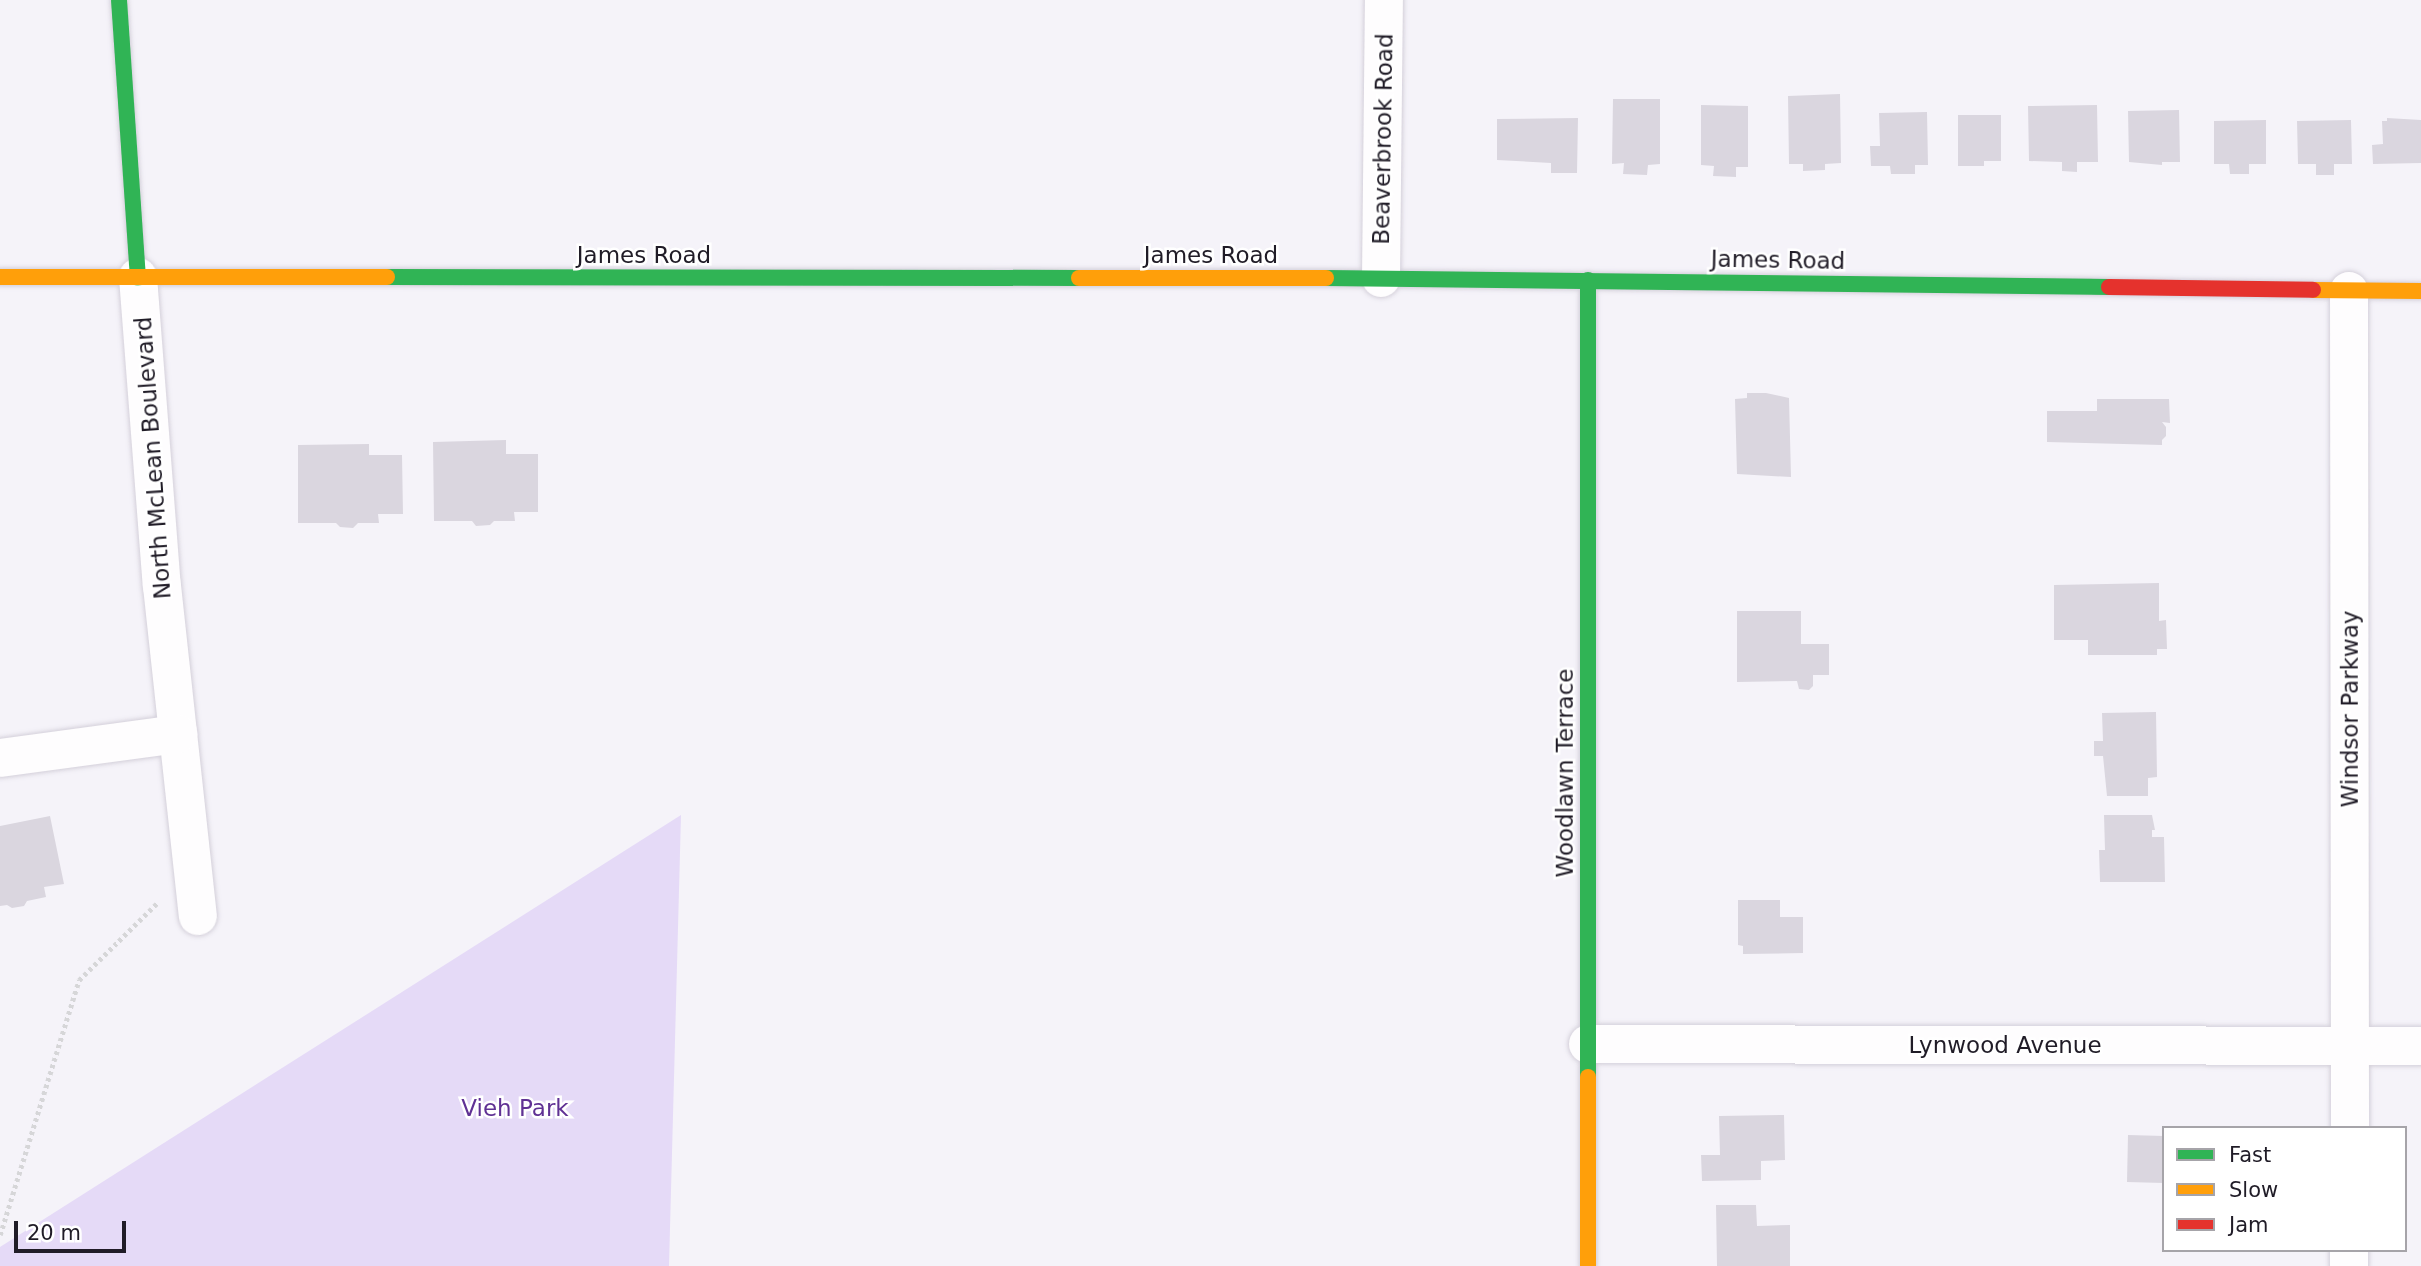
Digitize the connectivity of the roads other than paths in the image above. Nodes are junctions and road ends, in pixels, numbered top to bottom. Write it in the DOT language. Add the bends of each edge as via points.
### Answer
graph roads {
  1 [pos="120,0"];
  2 [pos="1384,0"];
  3 [pos="0,277"];
  4 [pos="138,277"];
  5 [pos="1381,278"];
  6 [pos="1588,280"];
  7 [pos="2350,291"];
  8 [pos="2421,291"];
  9 [pos="178,734"];
  10 [pos="0,758"];
  11 [pos="198,916"];
  12 [pos="1588,1044"];
  13 [pos="2350,1046"];
  14 [pos="2421,1046"];
  15 [pos="2350,1126"];
  16 [pos="1588,1266"];
  1 -- 4 [label="main road, North McLean Boulevard"];
  2 -- 5 [label="street, Beaverbrook Road"];
  3 -- 4 [label="main road, James Road"];
  4 -- 5 [label="main road, James Road"];
  4 -- 9 [label="street, North McLean Boulevard"];
  5 -- 6 [label="main road, James Road"];
  6 -- 7 [label="main road, James Road"];
  6 -- 12 [label="main road, Woodlawn Terrace"];
  7 -- 8 [label="main road, James Road"];
  7 -- 13 [label="street, Windsor Parkway"];
  9 -- 10 [label="street"];
  9 -- 11 [label="street, North McLean Boulevard"];
  12 -- 13 [label="street, Lynwood Avenue"];
  12 -- 16 [label="main road, Woodlawn Terrace"];
  13 -- 14 [label="street, Lynwood Avenue"];
  13 -- 15 [label="street, Windsor Parkway"];
}
